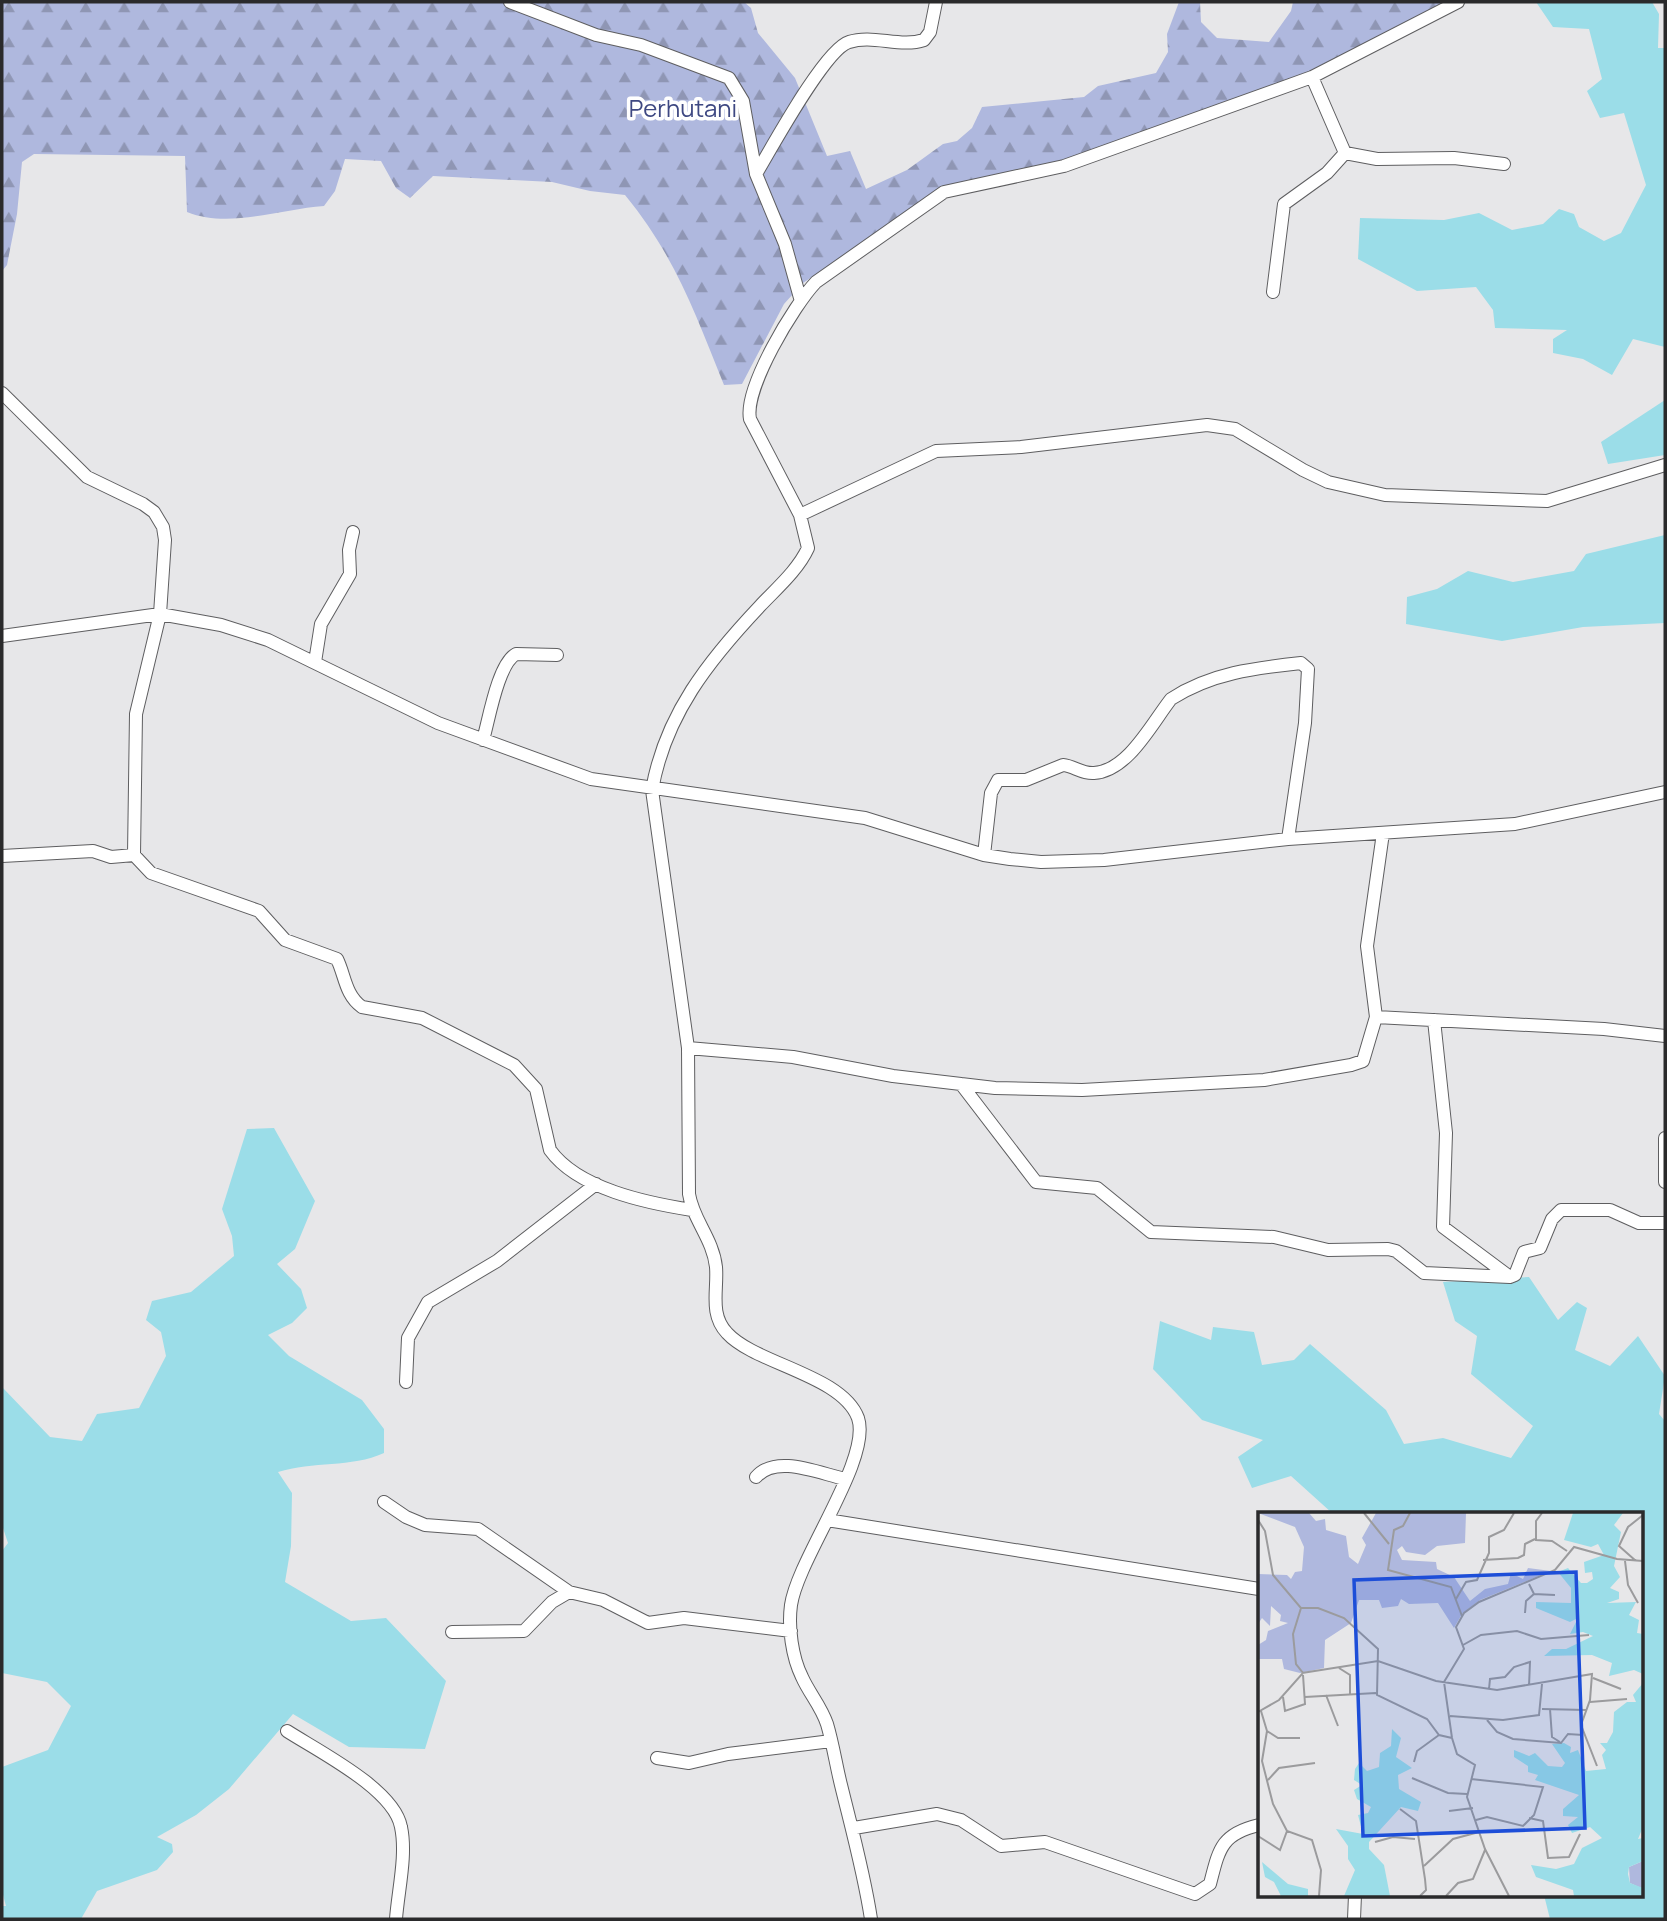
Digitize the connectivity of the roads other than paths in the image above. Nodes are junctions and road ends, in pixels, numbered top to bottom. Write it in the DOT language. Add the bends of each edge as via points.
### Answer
graph roads {
  1 [pos="510,2"];
  2 [pos="936,2"];
  3 [pos="1458,2"];
  4 [pos="1312,77"];
  5 [pos="1345,153"];
  6 [pos="1504,164"];
  7 [pos="756,174"];
  8 [pos="1273,292"];
  9 [pos="800,298"];
  10 [pos="2,393"];
  11 [pos="1665,465"];
  12 [pos="800,515"];
  13 [pos="353,532"];
  14 [pos="160,614"];
  15 [pos="2,635"];
  16 [pos="557,655"];
  17 [pos="315,662"];
  18 [pos="483,740"];
  19 [pos="652,790"];
  20 [pos="1665,792"];
  21 [pos="1382,833"];
  22 [pos="1288,839"];
  23 [pos="134,855"];
  24 [pos="984,855"];
  25 [pos="2,856"];
  26 [pos="1376,1017"];
  27 [pos="1434,1020"];
  28 [pos="1665,1036"];
  29 [pos="688,1048"];
  30 [pos="961,1084"];
  31 [pos="1665,1138"];
  32 [pos="1665,1182"];
  33 [pos="596,1184"];
  34 [pos="692,1210"];
  35 [pos="1665,1223"];
  36 [pos="1510,1277"];
  37 [pos="406,1382"];
  38 [pos="756,1477"];
  39 [pos="845,1479"];
  40 [pos="384,1502"];
  41 [pos="827,1520"];
  42 [pos="1258,1589"];
  43 [pos="569,1592"];
  44 [pos="791,1631"];
  45 [pos="452,1632"];
  46 [pos="287,1731"];
  47 [pos="831,1741"];
  48 [pos="657,1758"];
  49 [pos="1253,1826"];
  50 [pos="854,1828"];
  51 [pos="1355,1896"];
  52 [pos="396,1919"];
  53 [pos="871,1919"];
  54 [pos="1354,1919"];
  1 -- 7 [label="street" via="729,78 743,101"];
  2 -- 7 [label="street" via="924,40 862,39 843,44 818,73"];
  3 -- 4 [label="street"];
  4 -- 5 [label="street"];
  4 -- 9 [label="street" via="1064,166 944,192 836,265"];
  5 -- 6 [label="street" via="1377,159"];
  5 -- 8 [label="street" via="1327,173 1284,204"];
  7 -- 9 [label="street" via="785,244"];
  9 -- 12 [label="street" via="754,384 748,408"];
  10 -- 14 [label="street" via="87,477 131,497 159,519 165,540"];
  11 -- 12 [label="street" via="1547,501 1385,495 1328,482 1235,429 1207,425 1021,447 936,451"];
  12 -- 19 [label="street" via="808,548 804,557 707,664 686,695 658,758"];
  13 -- 17 [label="street" via="350,574 321,624"];
  14 -- 15 [label="street"];
  14 -- 17 [label="street" via="249,633"];
  14 -- 23 [label="street" via="136,714"];
  16 -- 18 [label="street" via="511,657"];
  17 -- 18 [label="street" via="438,723"];
  18 -- 19 [label="street" via="591,779"];
  19 -- 24 [label="street" via="865,818"];
  19 -- 29 [label="street"];
  20 -- 21 [label="street" via="1533,822"];
  21 -- 22 [label="street"];
  21 -- 26 [label="street" via="1367,946"];
  22 -- 24 [label="street" via="1072,862"];
  22 -- 24 [label="street" via="1304,723 1308,668 1301,663 1231,671 1180,693 1109,770 1086,773 1063,765 1026,780 998,780 991,793"];
  23 -- 25 [label="street" via="111,857 93,851"];
  23 -- 33 [label="street" via="151,873 259,911 285,940 337,958 347,988 362,1006 422,1018 514,1065 536,1089 555,1158"];
  26 -- 27 [label="street"];
  26 -- 30 [label="street" via="1363,1061 1265,1080 1082,1090"];
  27 -- 28 [label="street"];
  27 -- 36 [label="street" via="1446,1133 1443,1227"];
  29 -- 30 [label="street" via="793,1057"];
  29 -- 34 [label="street"];
  30 -- 36 [label="street" via="1036,1182 1097,1188 1151,1232 1273,1237 1328,1250 1388,1249 1424,1273"];
  31 -- 32 [label="street"];
  33 -- 34 [label="street" via="649,1203"];
  33 -- 37 [label="street" via="497,1261 428,1302 408,1338"];
  34 -- 39 [label="street" via="712,1247 715,1309 728,1335 813,1378 853,1409 860,1430"];
  35 -- 36 [label="street" via="1639,1223 1610,1210 1561,1210 1552,1219 1540,1248 1524,1252"];
  38 -- 39 [label="street" via="764,1468 776,1465"];
  39 -- 41 [label="street"];
  40 -- 43 [label="street" via="425,1525 478,1529"];
  41 -- 42 [label="street"];
  41 -- 44 [label="street" via="797,1583"];
  43 -- 44 [label="street" via="603,1600 648,1623 684,1618"];
  43 -- 45 [label="street" via="524,1630"];
  44 -- 47 [label="street" via="802,1677 820,1707"];
  46 -- 52 [label="street" via="364,1781 397,1816 402,1837"];
  47 -- 48 [label="street" via="689,1763"];
  47 -- 50 [label="street"];
  49 -- 50 [label="street" via="1231,1835 1210,1884 1195,1894 1045,1842 1002,1846 961,1820 937,1814"];
  50 -- 53 [label="street"];
  51 -- 54 [label="street"];
}
